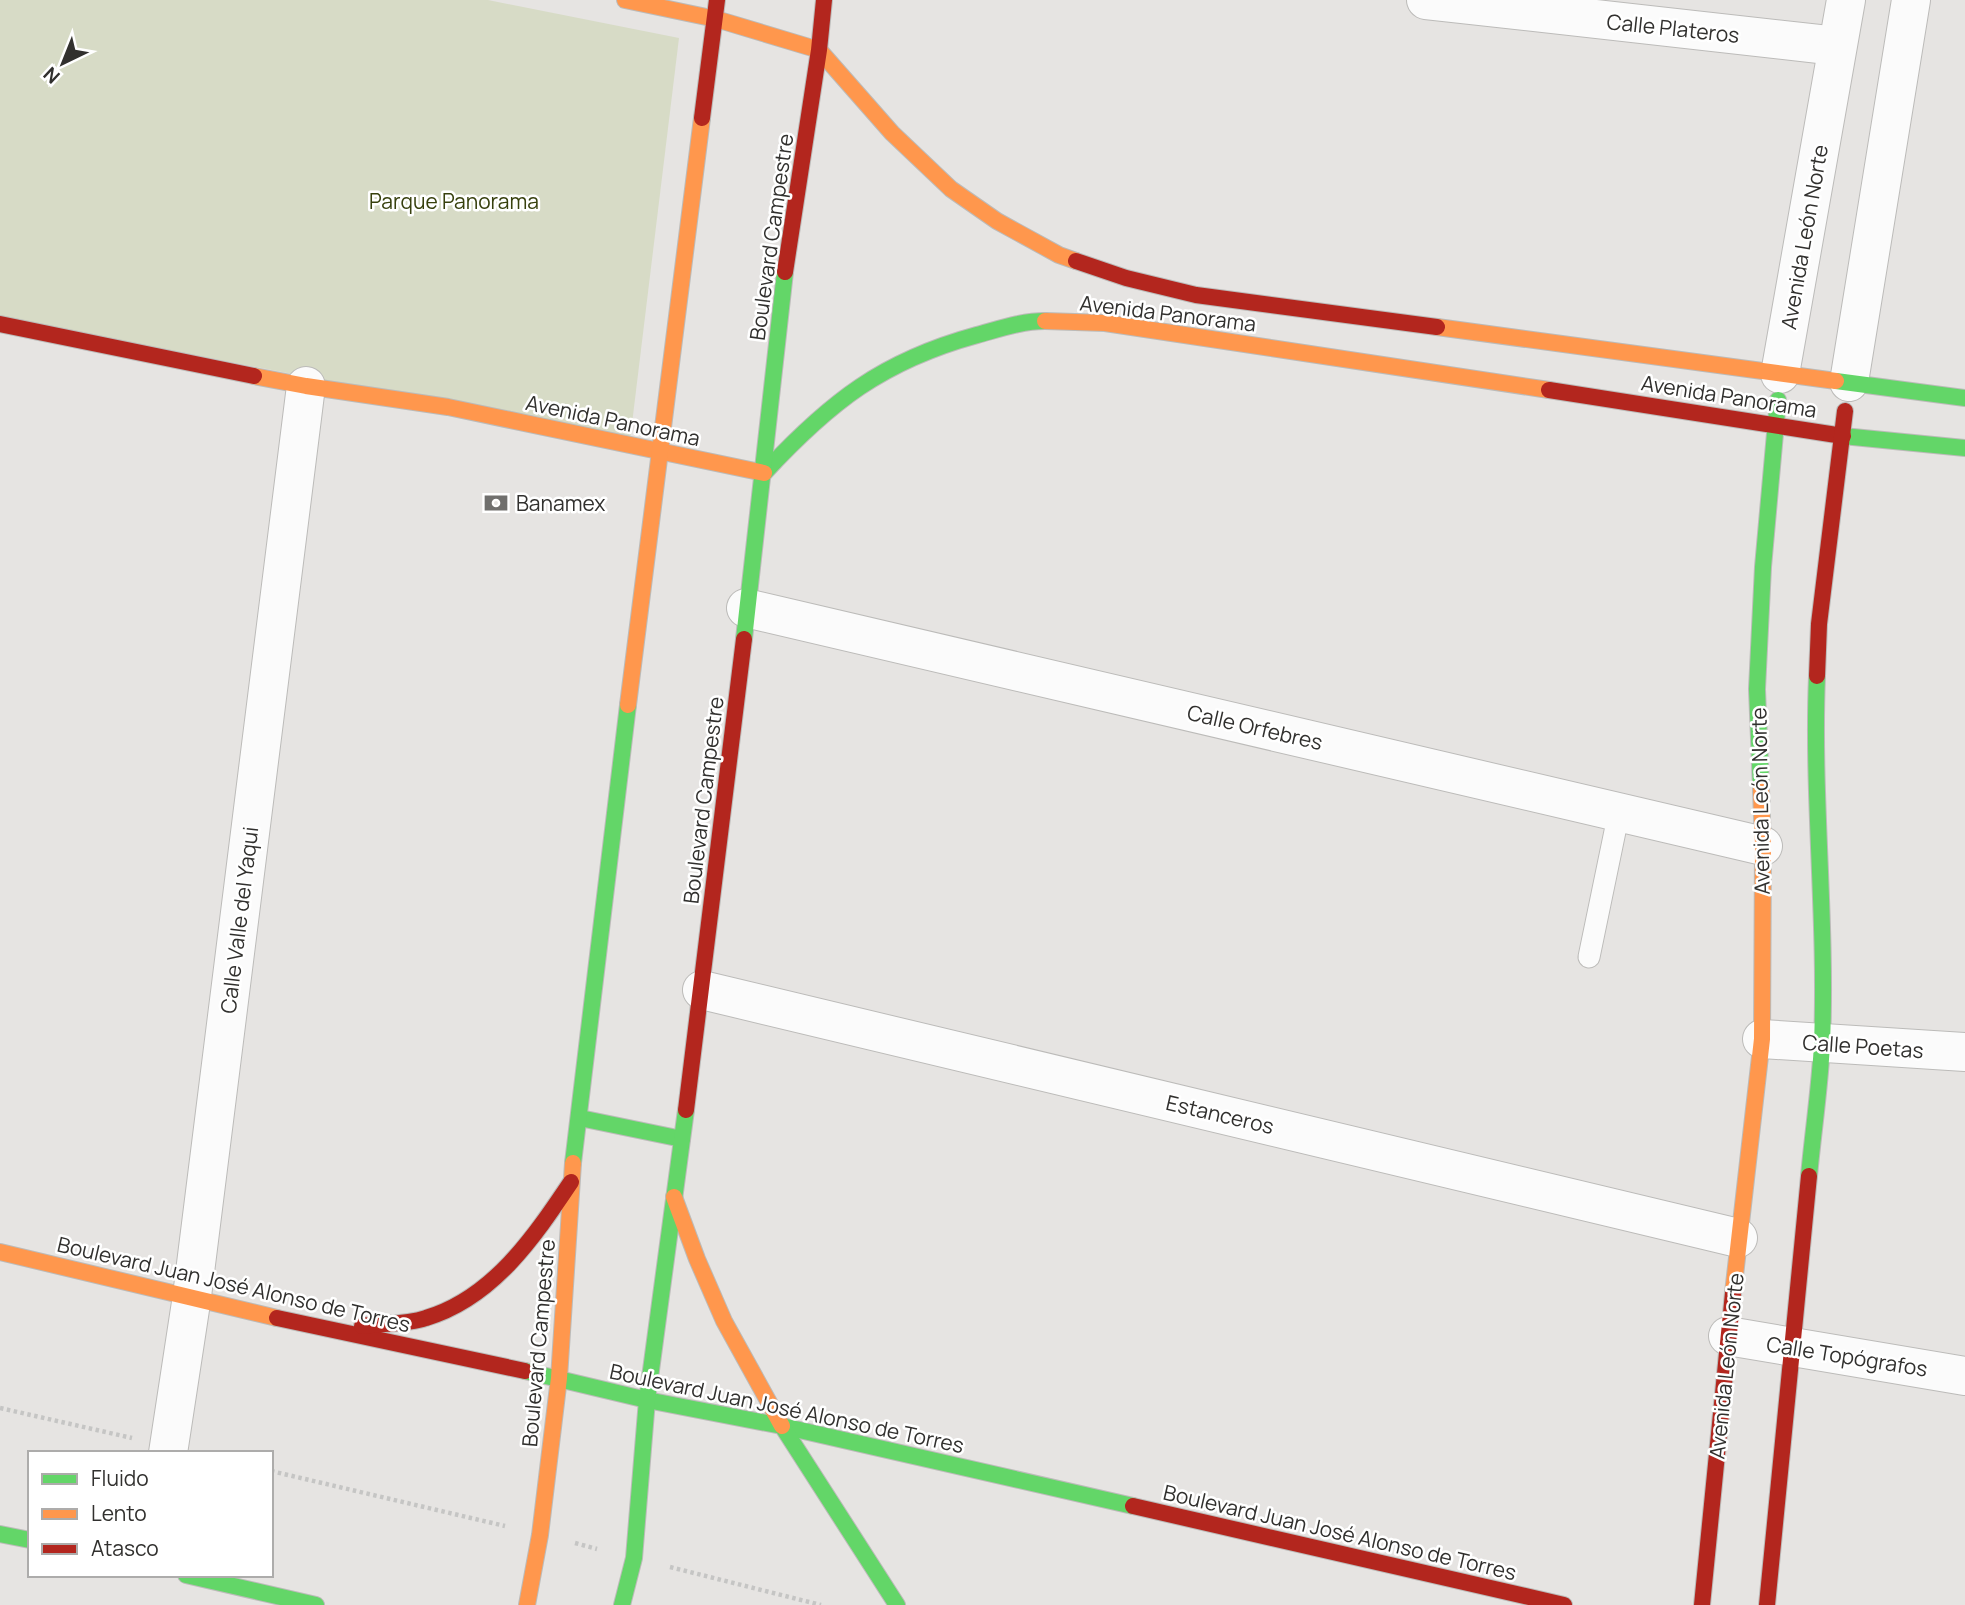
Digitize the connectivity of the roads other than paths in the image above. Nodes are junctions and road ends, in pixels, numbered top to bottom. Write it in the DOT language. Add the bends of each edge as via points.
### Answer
graph roads {
  1 [pos="625,0"];
  2 [pos="717,0"];
  3 [pos="824,0"];
  4 [pos="1426,0"];
  5 [pos="1846,0"];
  6 [pos="1911,0"];
  7 [pos="716,19"];
  8 [pos="1837,46"];
  9 [pos="819,50"];
  10 [pos="0,324"];
  11 [pos="1780,374"];
  12 [pos="1849,382"];
  13 [pos="306,386"];
  14 [pos="1965,398"];
  15 [pos="1776,424"];
  16 [pos="1842,436"];
  17 [pos="1965,448"];
  18 [pos="659,450"];
  19 [pos="764,473"];
  20 [pos="746,608"];
  21 [pos="1619,812"];
  22 [pos="1763,846"];
  23 [pos="1588,957"];
  24 [pos="702,990"];
  25 [pos="1762,1039"];
  26 [pos="1822,1044"];
  27 [pos="1965,1052"];
  28 [pos="580,1118"];
  29 [pos="682,1139"];
  30 [pos="571,1182"];
  31 [pos="674,1197"];
  32 [pos="1738,1238"];
  33 [pos="0,1252"];
  34 [pos="192,1296"];
  35 [pos="330,1330"];
  36 [pos="1728,1336"];
  37 [pos="1794,1348"];
  38 [pos="1965,1376"];
  39 [pos="559,1378"];
  40 [pos="647,1400"];
  41 [pos="782,1426"];
  42 [pos="168,1450"];
  43 [pos="0,1534"];
  44 [pos="28,1540"];
  45 [pos="195,1577"];
  46 [pos="316,1605"];
  47 [pos="527,1605"];
  48 [pos="622,1605"];
  49 [pos="897,1605"];
  50 [pos="1564,1605"];
  51 [pos="1702,1605"];
  52 [pos="1767,1605"];
  1 -- 7 [label="street"];
  2 -- 7 [label="street, Boulevard Campestre"];
  3 -- 9 [label="street, Boulevard Campestre"];
  4 -- 8 [label="street, Calle Plateros"];
  5 -- 8 [label="street, Avenida León Norte"];
  6 -- 12 [label="street"];
  7 -- 9 [label="street"];
  7 -- 18 [label="street, Boulevard Campestre"];
  8 -- 11 [label="street, Avenida León Norte"];
  9 -- 11 [label="street, Avenida Panorama" via="892,133 951,188 997,221 1059,255 1126,278 1196,295"];
  9 -- 19 [label="street, Boulevard Campestre" via="788,246"];
  10 -- 13 [label="street, Avenida Panorama"];
  11 -- 12 [label="street, Avenida Panorama"];
  11 -- 15 [label="street, Avenida León Norte"];
  12 -- 14 [label="street, Avenida Panorama"];
  12 -- 16 [label="street"];
  13 -- 18 [label="street, Avenida Panorama" via="448,407"];
  13 -- 34 [label="street, Calle Valle del Yaqui"];
  15 -- 16 [label="street, Avenida Panorama"];
  15 -- 19 [label="street, Avenida Panorama" via="1105,323 1034,321 948,342 878,372 832,403"];
  15 -- 22 [label="street, Avenida León Norte" via="1757,689"];
  16 -- 17 [label="street, Avenida Panorama"];
  16 -- 26 [label="street" via="1819,624 1815,727"];
  18 -- 19 [label="street, Avenida Panorama"];
  18 -- 28 [label="street, Boulevard Campestre"];
  19 -- 20 [label="street, Boulevard Campestre"];
  20 -- 21 [label="street, Calle Orfebres"];
  20 -- 24 [label="street, Boulevard Campestre"];
  21 -- 22 [label="street, Calle Orfebres"];
  21 -- 23 [label="lane"];
  22 -- 25 [label="street, Avenida León Norte"];
  24 -- 29 [label="street, Boulevard Campestre"];
  24 -- 32 [label="street, Estanceros"];
  25 -- 26 [label="street, Calle Poetas"];
  25 -- 32 [label="street, Avenida León Norte"];
  26 -- 27 [label="street, Calle Poetas"];
  26 -- 37 [label="street"];
  28 -- 29 [label="street"];
  28 -- 30 [label="street, Boulevard Campestre"];
  29 -- 31 [label="street, Boulevard Campestre"];
  30 -- 35 [label="street" via="508,1268 464,1301 427,1318"];
  30 -- 39 [label="street, Boulevard Campestre"];
  31 -- 40 [label="street, Boulevard Campestre"];
  31 -- 41 [label="street" via="724,1321"];
  32 -- 36 [label="street, Avenida León Norte"];
  33 -- 34 [label="street, Boulevard Juan José Alonso de Torres"];
  34 -- 35 [label="street, Boulevard Juan José Alonso de Torres"];
  34 -- 42 [label="street, Calle Valle del Yaqui"];
  35 -- 39 [label="street, Boulevard Juan José Alonso de Torres"];
  36 -- 37 [label="street, Calle Topógrafos"];
  36 -- 51 [label="street, Avenida León Norte"];
  37 -- 38 [label="street, Calle Topógrafos"];
  37 -- 52 [label="street"];
  39 -- 40 [label="street, Boulevard Juan José Alonso de Torres"];
  39 -- 47 [label="street, Boulevard Campestre"];
  40 -- 41 [label="street, Boulevard Juan José Alonso de Torres"];
  40 -- 48 [label="street, Boulevard Campestre" via="634,1558"];
  41 -- 49 [label="street"];
  41 -- 50 [label="street, Boulevard Juan José Alonso de Torres"];
  43 -- 44 [label="street"];
  45 -- 46 [label="street"];
}
